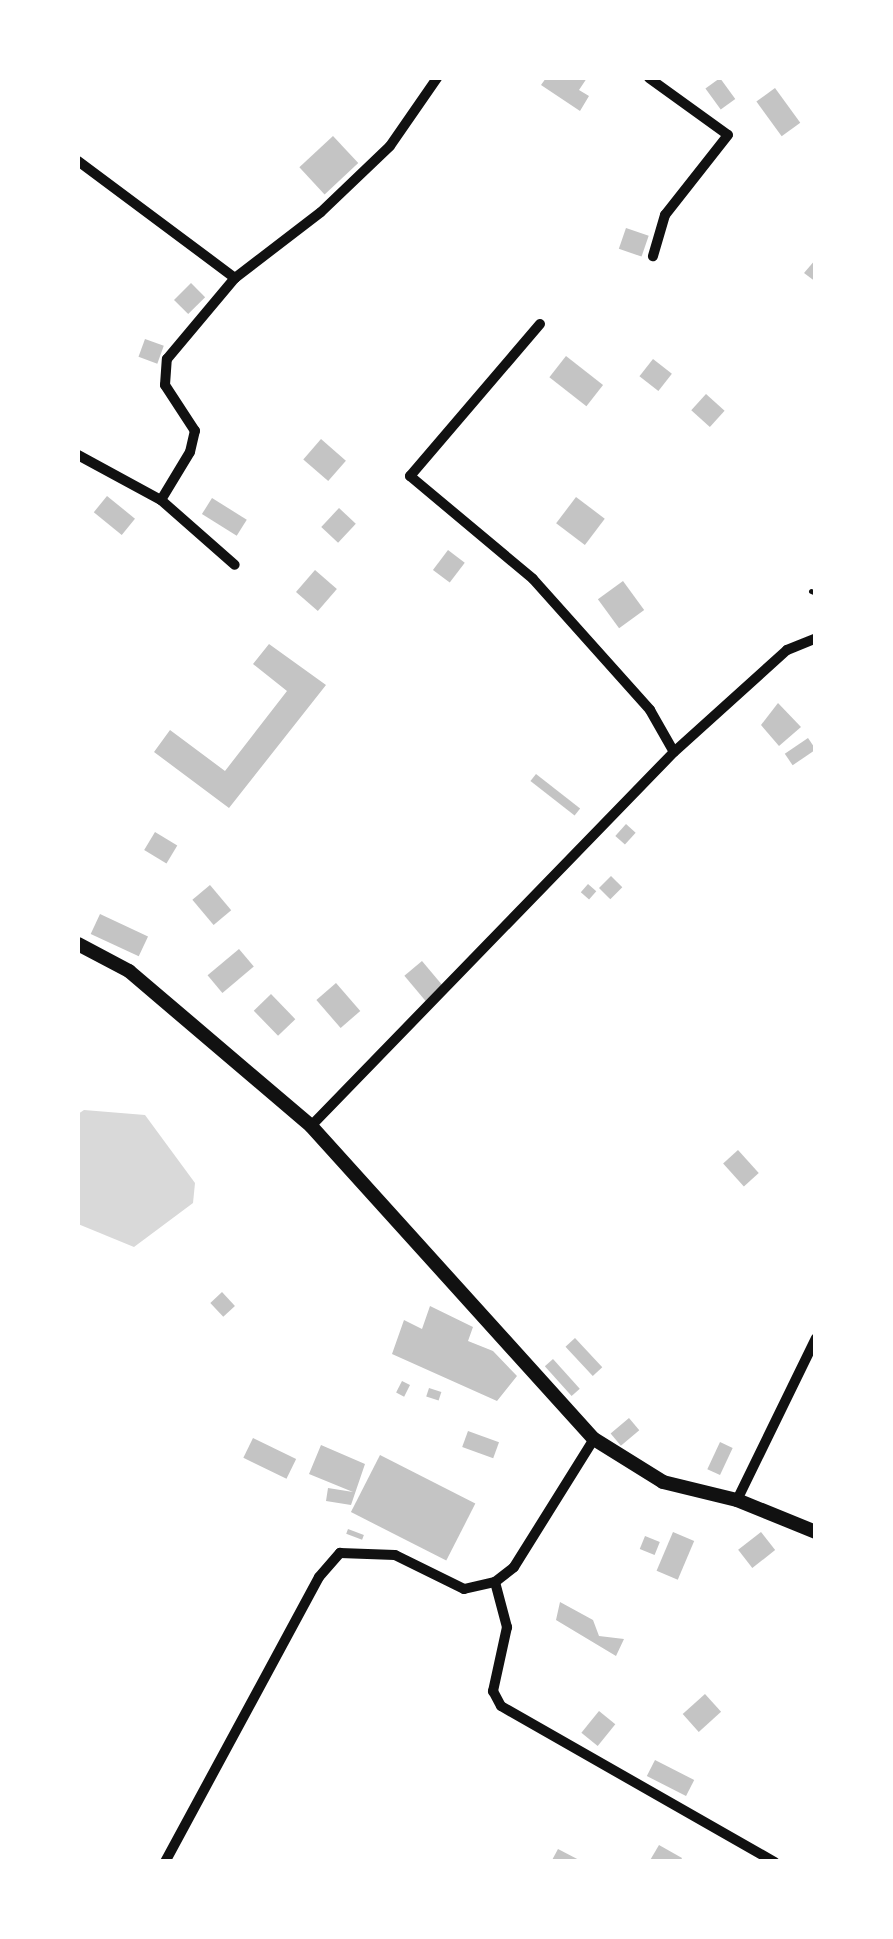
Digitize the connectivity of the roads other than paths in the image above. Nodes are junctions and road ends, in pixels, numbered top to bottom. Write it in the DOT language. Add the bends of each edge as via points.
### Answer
graph roads {
  1 [pos="437,78"];
  2 [pos="649,78"];
  3 [pos="78,161"];
  4 [pos="653,256"];
  5 [pos="235,278"];
  6 [pos="540,324"];
  7 [pos="78,455"];
  8 [pos="161,500"];
  9 [pos="235,565"];
  10 [pos="816,638"];
  11 [pos="674,752"];
  12 [pos="78,944"];
  13 [pos="311,1126"];
  14 [pos="816,1338"];
  15 [pos="594,1439"];
  16 [pos="737,1500"];
  17 [pos="816,1532"];
  18 [pos="495,1582"];
  19 [pos="165,1862"];
  20 [pos="774,1862"];
  1 -- 5 [label="street" via="390,146"];
  2 -- 4 [label="street" via="728,135 666,215"];
  3 -- 5 [label="street" via="159,215"];
  5 -- 8 [label="street" via="168,359 165,385 195,431"];
  6 -- 11 [label="street" via="410,476 533,579 650,710"];
  7 -- 8 [label="street"];
  8 -- 9 [label="street"];
  10 -- 11 [label="street" via="787,650"];
  11 -- 13 [label="street"];
  12 -- 13 [label="main road" via="129,971"];
  13 -- 15 [label="main road"];
  14 -- 16 [label="street"];
  15 -- 16 [label="main road" via="663,1482"];
  15 -- 18 [label="street" via="514,1568"];
  16 -- 17 [label="main road"];
  18 -- 19 [label="street" via="464,1590 394,1554 340,1553 319,1577"];
  18 -- 20 [label="street" via="508,1627 493,1691 502,1706"];
}
